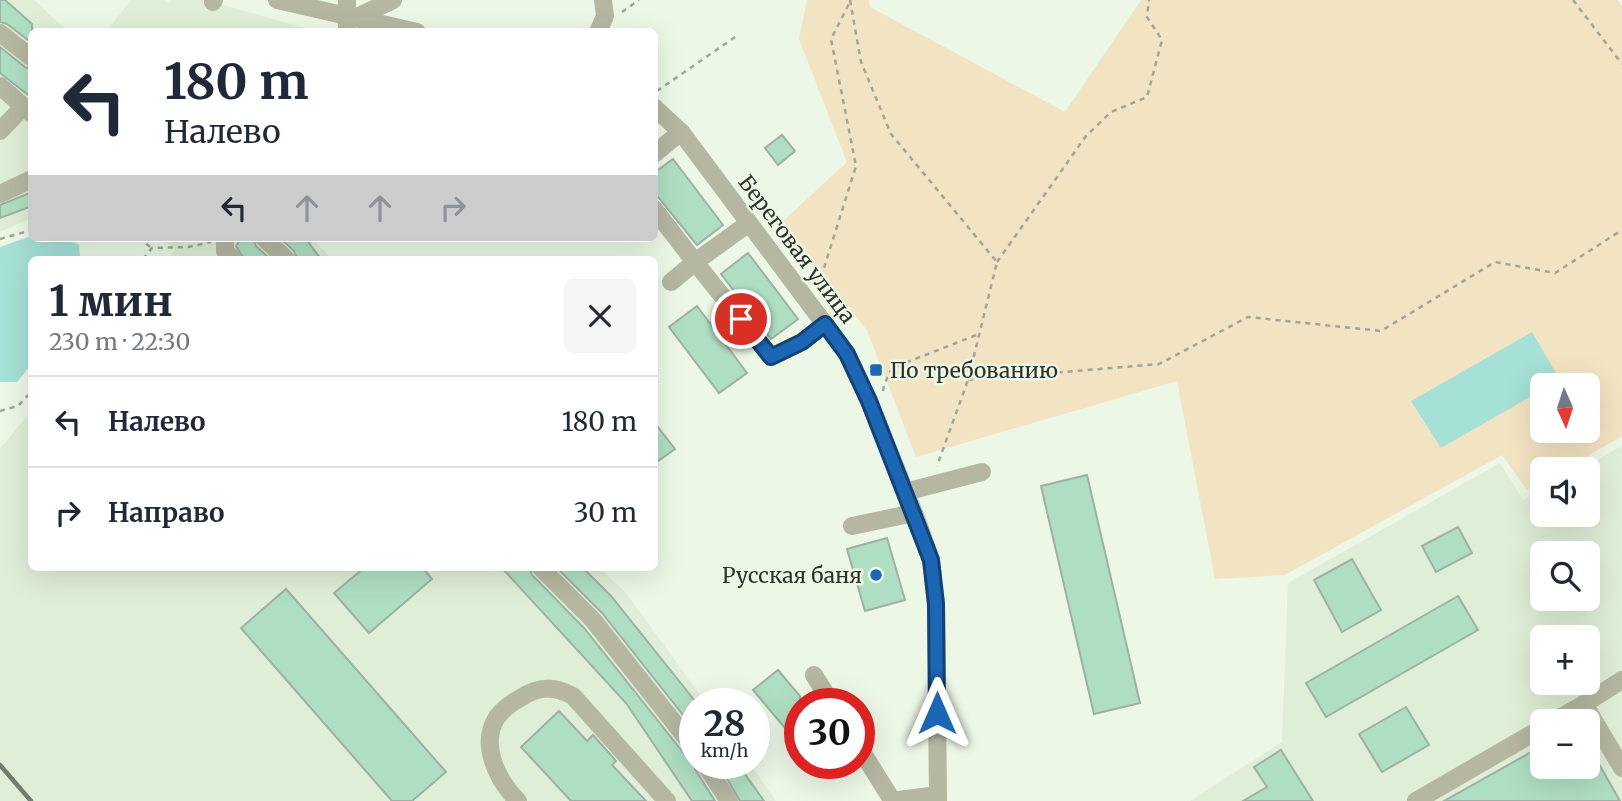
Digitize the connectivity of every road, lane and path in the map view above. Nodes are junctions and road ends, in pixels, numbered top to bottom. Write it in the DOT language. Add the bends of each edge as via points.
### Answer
graph roads {
  1 [pos="277,0"];
  2 [pos="393,0"];
  3 [pos="603,0"];
  4 [pos="1149,0"];
  5 [pos="1573,0"];
  6 [pos="850,1"];
  7 [pos="351,13"];
  8 [pos="387,28"];
  9 [pos="600,28"];
  10 [pos="0,33"];
  11 [pos="738,35"];
  12 [pos="28,55"];
  13 [pos="1622,64"];
  14 [pos="0,86"];
  15 [pos="658,90"];
  16 [pos="27,110"];
  17 [pos="658,111"];
  18 [pos="0,131"];
  19 [pos="681,132"];
  20 [pos="658,151"];
  21 [pos="28,181"];
  22 [pos="0,194"];
  23 [pos="658,214"];
  24 [pos="749,223"];
  25 [pos="1622,230"];
  26 [pos="28,231"];
  27 [pos="0,239"];
  28 [pos="144,242"];
  29 [pos="210,242"];
  30 [pos="268,242"];
  31 [pos="152,248"];
  32 [pos="145,256"];
  33 [pos="283,256"];
  34 [pos="695,262"];
  35 [pos="997,262"];
  36 [pos="671,282"];
  37 [pos="811,307"];
  38 [pos="825,324"];
  39 [pos="979,334"];
  40 [pos="968,380"];
  41 [pos="28,395"];
  42 [pos="883,395"];
  43 [pos="0,411"];
  44 [pos="982,472"];
  45 [pos="939,483"];
  46 [pos="905,492"];
  47 [pos="914,513"];
  48 [pos="852,527"];
  49 [pos="544,571"];
  50 [pos="814,675"];
  51 [pos="1622,680"];
  52 [pos="822,688"];
  53 [pos="1584,704"];
  54 [pos="1575,709"];
  55 [pos="679,729"];
  56 [pos="1530,735"];
  57 [pos="1622,768"];
  58 [pos="875,773"];
  59 [pos="715,779"];
  60 [pos="937,798"];
  61 [pos="892,800"];
  62 [pos="518,801"];
  63 [pos="667,801"];
  64 [pos="729,801"];
  65 [pos="1416,801"];
  1 -- 7 [label="street"];
  2 -- 7 [label="street"];
  3 -- 9 [label="street" via="605,16"];
  4 -- 35 [label="path" via="1147,17 1162,40 1147,97 1111,111 1086,136"];
  5 -- 13 [label="path"];
  6 -- 35 [label="path" via="861,62 891,134"];
  6 -- 37 [label="path" via="831,39 856,166"];
  7 -- 8 [label="street"];
  10 -- 12 [label="street"];
  11 -- 15 [label="path"];
  14 -- 16 [label="street"];
  16 -- 18 [label="street"];
  17 -- 19 [label="street, Береговая улица"];
  19 -- 20 [label="street"];
  19 -- 24 [label="street, Береговая улица"];
  21 -- 22 [label="street"];
  23 -- 34 [label="street"];
  24 -- 34 [label="street"];
  24 -- 37 [label="street, Береговая улица"];
  25 -- 40 [label="path" via="1555,273 1495,262 1381,331 1248,317 1159,364"];
  26 -- 27 [label="path"];
  28 -- 31 [label="path"];
  29 -- 31 [label="path"];
  30 -- 33 [label="street"];
  31 -- 32 [label="path"];
  34 -- 36 [label="street"];
  34 -- 38 [label="street" via="771,357"];
  35 -- 39 [label="path"];
  37 -- 38 [label="street, Береговая улица"];
  38 -- 46 [label="street, Береговая улица" via="847,354"];
  39 -- 40 [label="path"];
  39 -- 42 [label="path" via="892,368"];
  40 -- 45 [label="path" via="937,463"];
  41 -- 43 [label="path" via="18,406"];
  44 -- 45 [label="street"];
  45 -- 46 [label="street"];
  46 -- 47 [label="street, Береговая улица"];
  47 -- 48 [label="street"];
  47 -- 60 [label="street, Береговая улица" via="931,560 936,604"];
  49 -- 55 [label="street" via="593,620"];
  50 -- 52 [label="street"];
  51 -- 53 [label="street"];
  53 -- 54 [label="street"];
  53 -- 57 [label="street"];
  56 -- 65 [label="street"];
  58 -- 61 [label="street"];
  59 -- 64 [label="street"];
  60 -- 61 [label="street"];
  62 -- 63 [label="street" via="492,760 493,728 515,701 545,688 573,696"];
}
